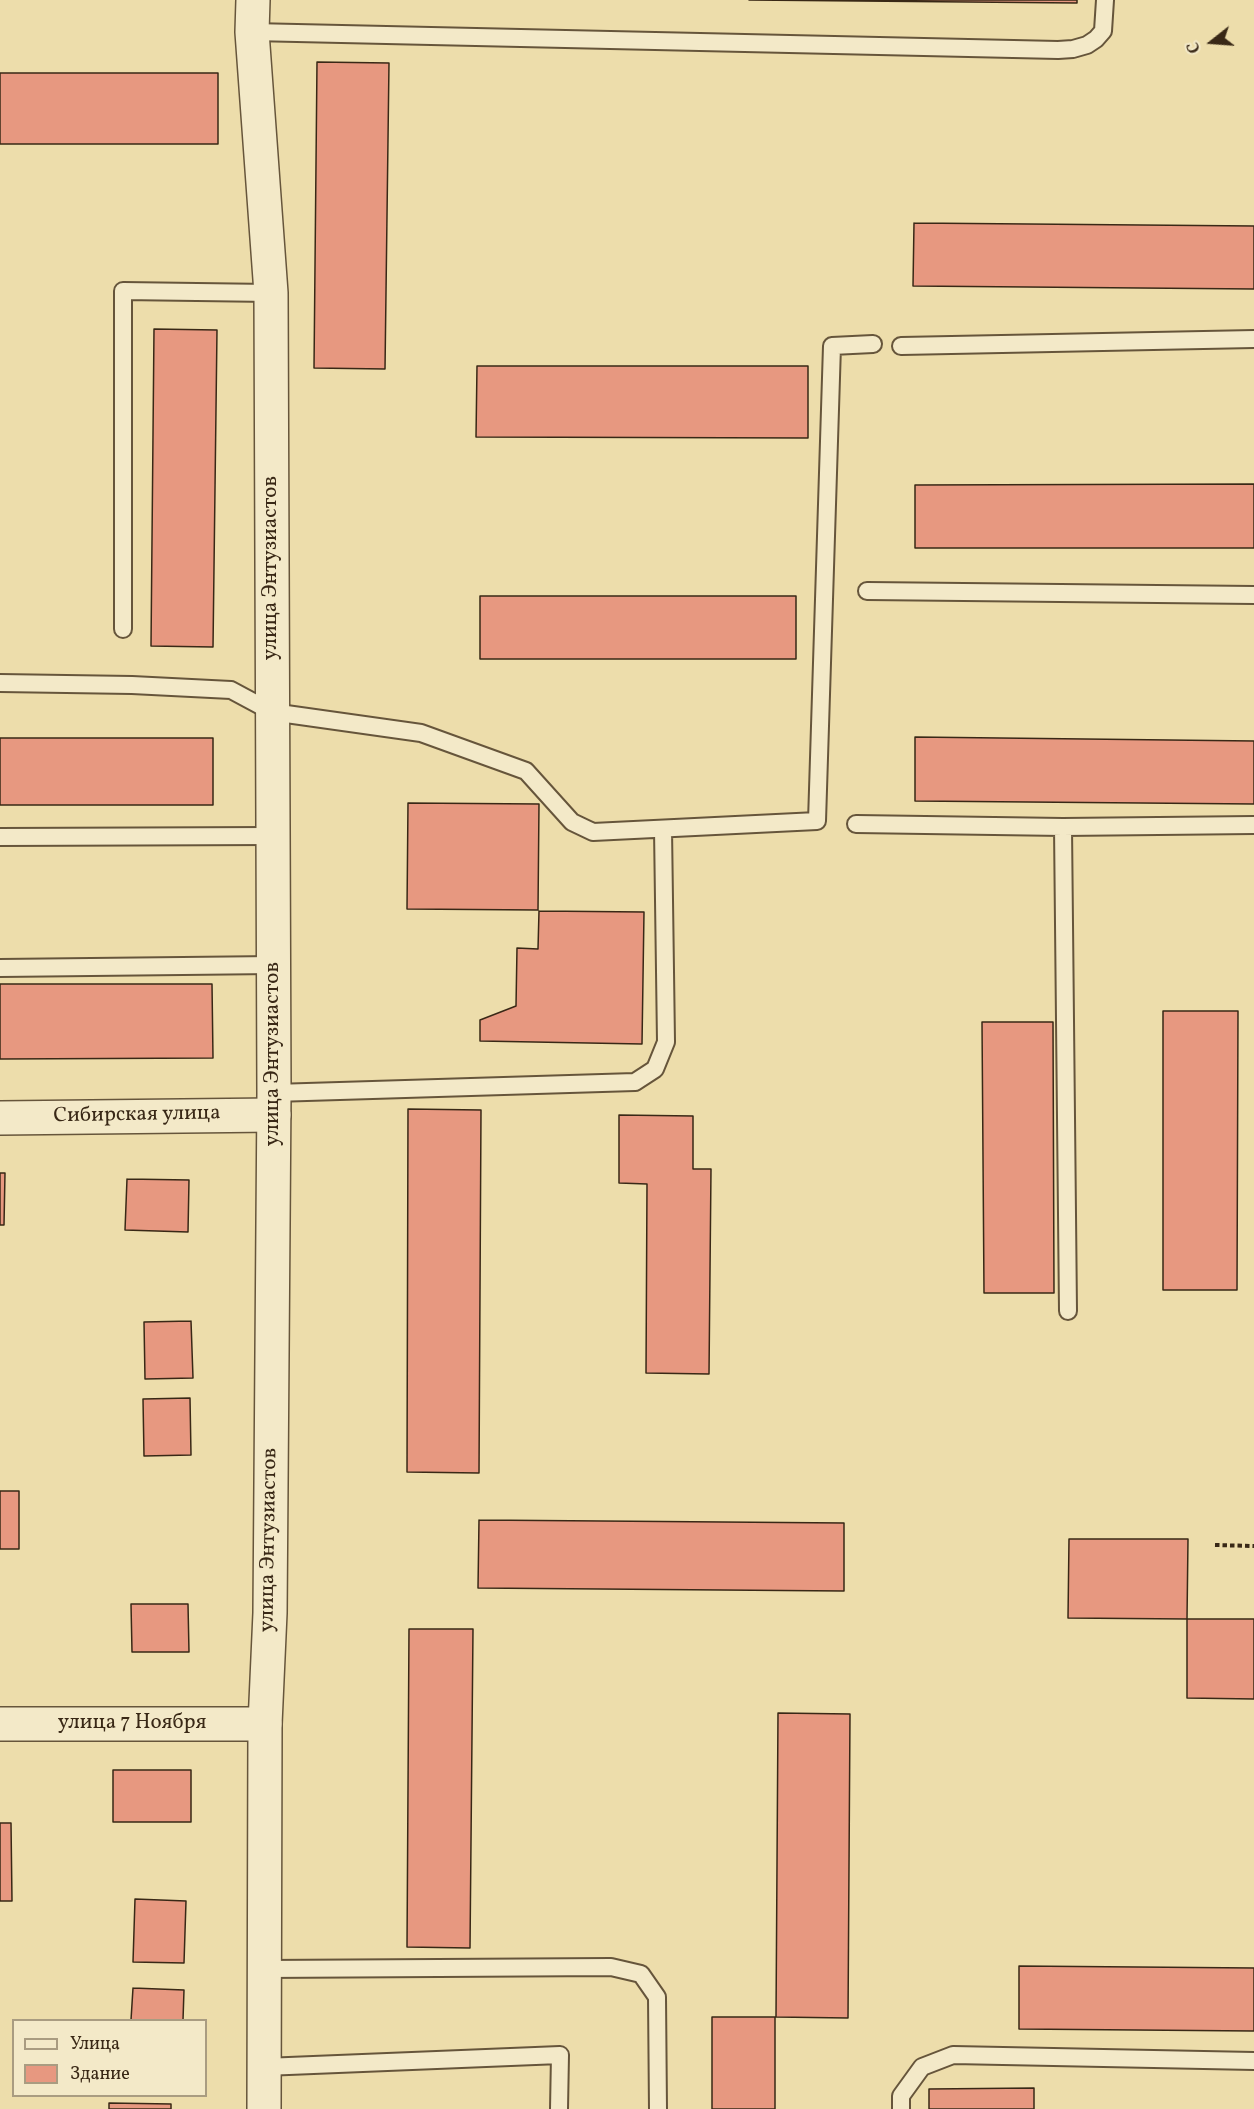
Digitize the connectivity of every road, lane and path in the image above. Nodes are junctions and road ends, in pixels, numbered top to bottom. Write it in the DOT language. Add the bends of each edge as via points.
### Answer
graph roads {
  1 [pos="253,0"];
  2 [pos="1105,0"];
  3 [pos="252,32"];
  4 [pos="271,293"];
  5 [pos="1254,339"];
  6 [pos="873,344"];
  7 [pos="901,346"];
  8 [pos="867,591"];
  9 [pos="1254,595"];
  10 [pos="123,629"];
  11 [pos="0,683"];
  12 [pos="272,712"];
  13 [pos="856,824"];
  14 [pos="1254,825"];
  15 [pos="1063,826"];
  16 [pos="663,829"];
  17 [pos="273,836"];
  18 [pos="0,837"];
  19 [pos="274,964"];
  20 [pos="0,968"];
  21 [pos="274,1104"];
  22 [pos="0,1118"];
  23 [pos="1068,1311"];
  24 [pos="1215,1545"];
  25 [pos="1254,1545"];
  26 [pos="0,1724"];
  27 [pos="265,1724"];
  28 [pos="264,1969"];
  29 [pos="1254,2061"];
  30 [pos="264,2067"];
  31 [pos="264,2109"];
  32 [pos="559,2109"];
  33 [pos="658,2109"];
  34 [pos="901,2109"];
  1 -- 3 [label="street, улица Энтузиастов"];
  2 -- 3 [label="lane" via="1103,31 1096,39 1087,45 1058,50"];
  3 -- 4 [label="street, улица Энтузиастов"];
  4 -- 10 [label="lane" via="123,291"];
  4 -- 12 [label="street, улица Энтузиастов"];
  5 -- 7 [label="lane"];
  6 -- 16 [label="lane" via="832,346 817,820"];
  8 -- 9 [label="lane"];
  11 -- 12 [label="lane" via="231,690"];
  12 -- 16 [label="lane" via="421,733 526,771 572,822 593,832"];
  12 -- 17 [label="street, улица Энтузиастов"];
  13 -- 15 [label="lane"];
  14 -- 15 [label="lane"];
  15 -- 23 [label="lane"];
  16 -- 21 [label="lane" via="666,1042 655,1069 635,1082"];
  17 -- 18 [label="lane"];
  17 -- 19 [label="street, улица Энтузиастов"];
  19 -- 20 [label="lane"];
  19 -- 21 [label="street, улица Энтузиастов"];
  21 -- 22 [label="street, Сибирская улица"];
  21 -- 27 [label="street, улица Энтузиастов" via="270,1613"];
  24 -- 25 [label="path"];
  26 -- 27 [label="street, улица 7 Ноября"];
  27 -- 28 [label="street, улица Энтузиастов"];
  28 -- 30 [label="street, улица Энтузиастов"];
  28 -- 33 [label="lane" via="611,1967 640,1974 657,1997"];
  29 -- 34 [label="lane" via="953,2055 922,2067 901,2096"];
  30 -- 31 [label="street, улица Энтузиастов"];
  30 -- 32 [label="lane" via="560,2055"];
}
